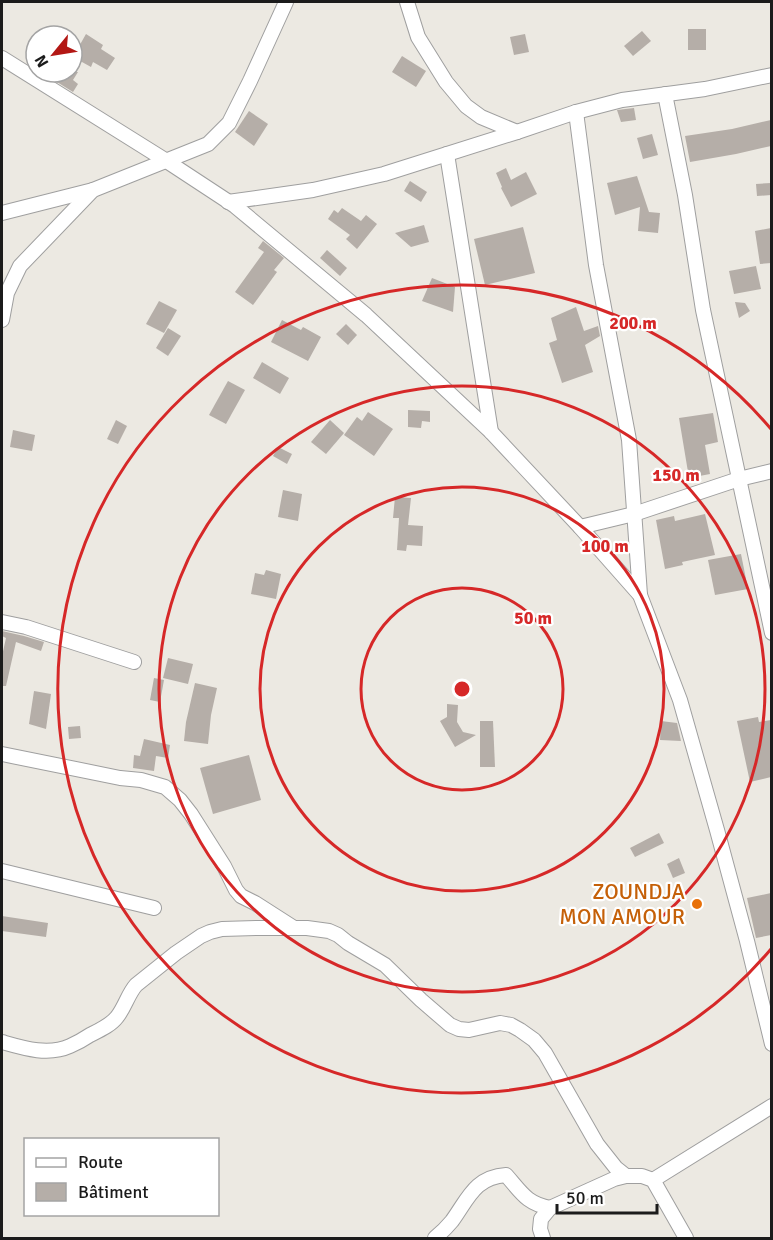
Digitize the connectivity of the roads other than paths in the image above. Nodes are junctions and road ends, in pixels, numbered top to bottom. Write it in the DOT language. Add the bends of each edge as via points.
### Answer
graph roads {
  1 [pos="286,2"];
  2 [pos="407,2"];
  3 [pos="2,58"];
  4 [pos="771,75"];
  5 [pos="665,94"];
  6 [pos="576,112"];
  7 [pos="517,132"];
  8 [pos="447,154"];
  9 [pos="165,160"];
  10 [pos="93,190"];
  11 [pos="228,202"];
  12 [pos="2,213"];
  13 [pos="2,320"];
  14 [pos="491,432"];
  15 [pos="771,471"];
  16 [pos="739,479"];
  17 [pos="634,514"];
  18 [pos="580,527"];
  19 [pos="640,595"];
  20 [pos="2,622"];
  21 [pos="771,624"];
  22 [pos="134,662"];
  23 [pos="2,754"];
  24 [pos="2,871"];
  25 [pos="154,908"];
  26 [pos="294,928"];
  27 [pos="2,1042"];
  28 [pos="771,1044"];
  29 [pos="771,1106"];
  30 [pos="626,1176"];
  31 [pos="653,1180"];
  32 [pos="550,1208"];
  33 [pos="435,1239"];
  34 [pos="543,1239"];
  35 [pos="686,1239"];
  1 -- 9 [label="street" via="229,123 208,144"];
  2 -- 7 [label="street" via="418,37 466,106"];
  3 -- 9 [label="street"];
  4 -- 5 [label="street"];
  5 -- 6 [label="street"];
  5 -- 16 [label="street" via="703,310"];
  6 -- 7 [label="street"];
  6 -- 17 [label="street" via="596,265 629,440"];
  7 -- 8 [label="street"];
  8 -- 11 [label="street" via="384,174"];
  8 -- 14 [label="street"];
  9 -- 10 [label="street"];
  9 -- 11 [label="street"];
  10 -- 12 [label="street"];
  10 -- 13 [label="street" via="20,266"];
  11 -- 14 [label="street" via="366,315"];
  14 -- 18 [label="street"];
  15 -- 16 [label="street"];
  16 -- 17 [label="street"];
  16 -- 21 [label="street"];
  17 -- 18 [label="street"];
  17 -- 19 [label="street"];
  18 -- 19 [label="street"];
  19 -- 28 [label="street" via="680,700 747,941"];
  20 -- 22 [label="street"];
  23 -- 26 [label="street" via="165,787 191,814 241,896"];
  24 -- 25 [label="street"];
  26 -- 27 [label="street" via="222,929 201,936 136,985 108,1026 68,1047 46,1051"];
  26 -- 30 [label="street" via="338,935 385,965 450,1025 469,1030 500,1023 511,1025 534,1040 597,1144"];
  29 -- 31 [label="street"];
  30 -- 31 [label="street"];
  30 -- 32 [label="street"];
  31 -- 35 [label="street"];
  32 -- 33 [label="street" via="528,1200 506,1176 496,1176 472,1191"];
  32 -- 34 [label="street" via="541,1219"];
}
